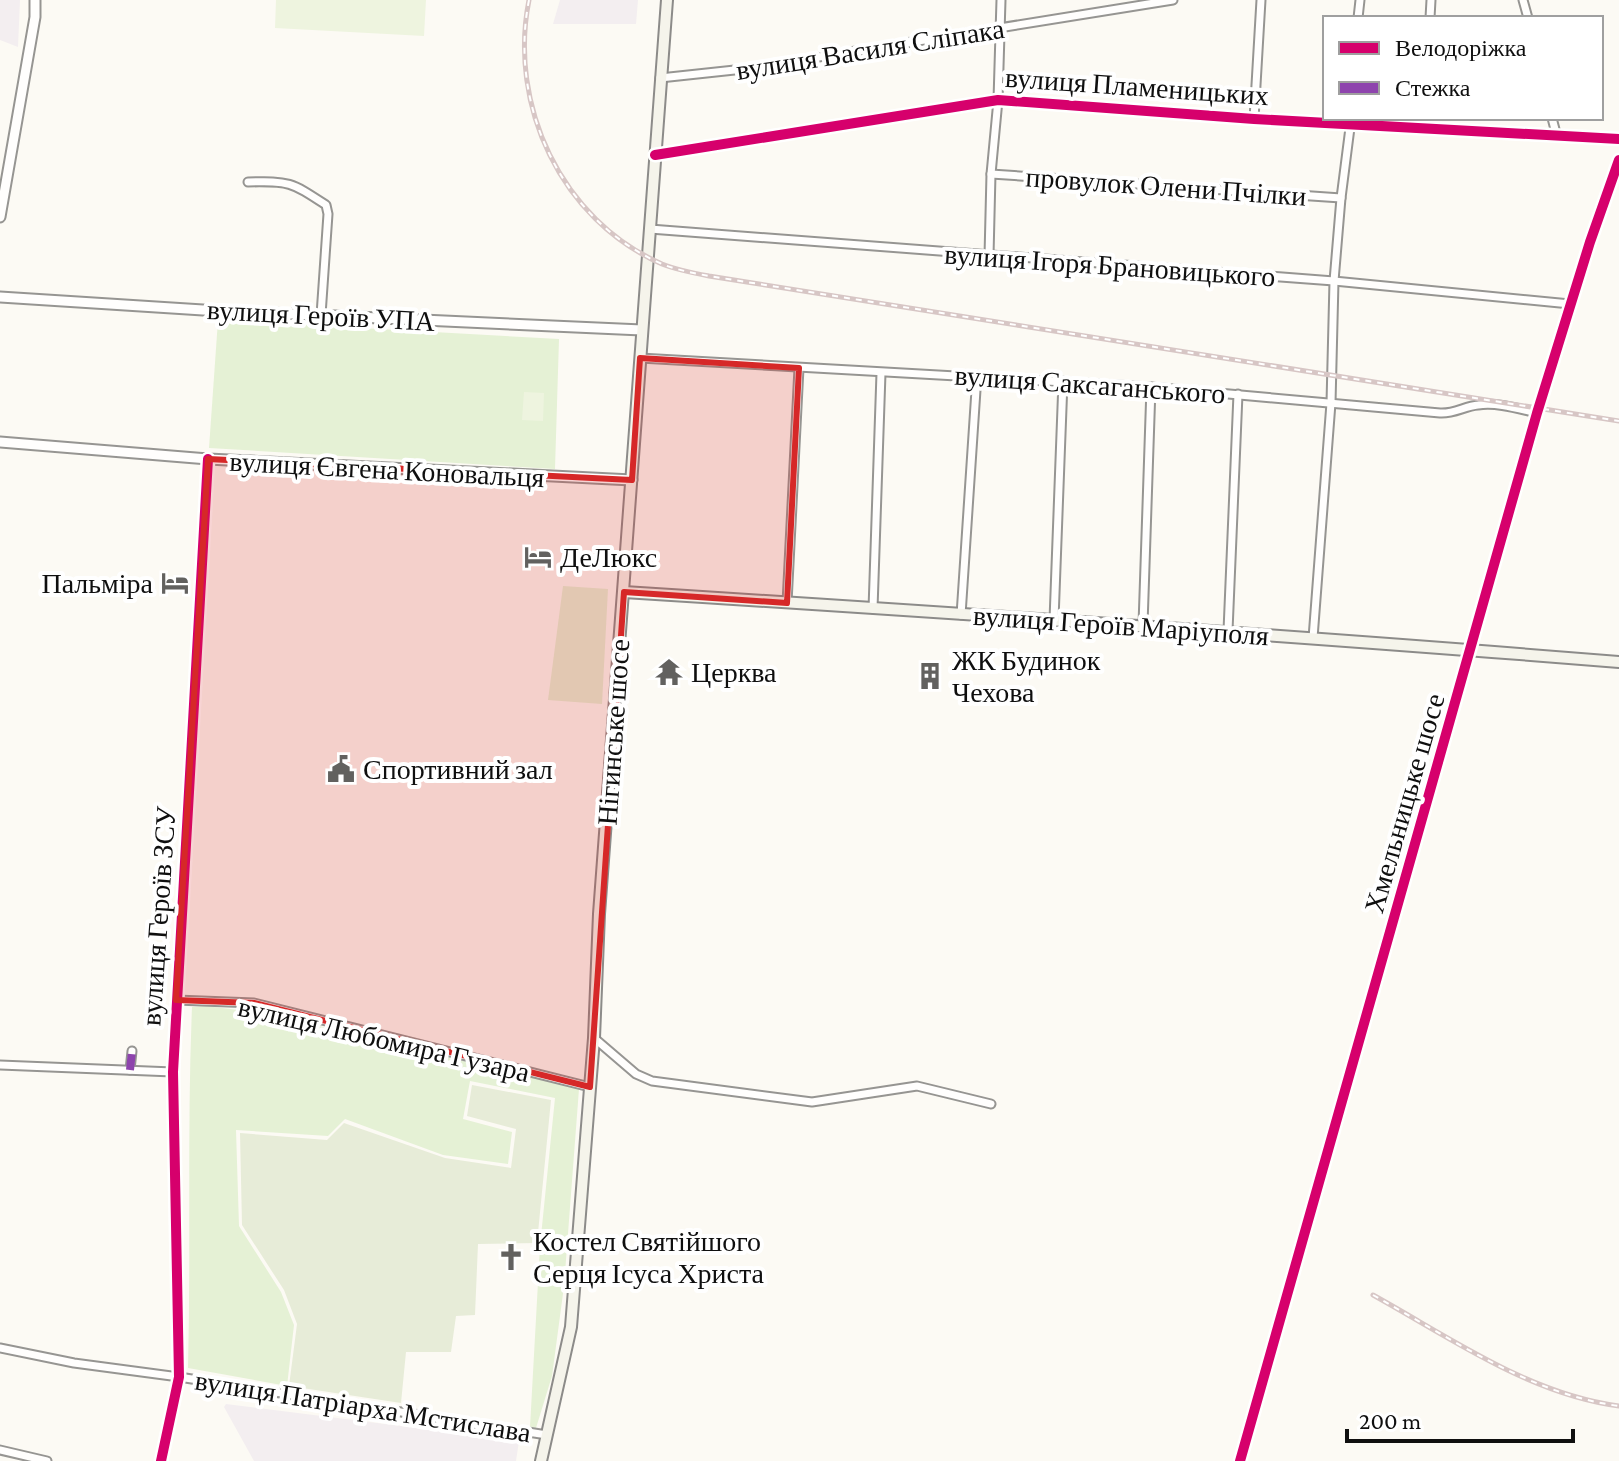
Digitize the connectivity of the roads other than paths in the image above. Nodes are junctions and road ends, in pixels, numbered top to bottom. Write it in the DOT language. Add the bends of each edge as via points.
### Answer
graph roads {
  1 [pos="35,0"];
  2 [pos="667,0"];
  3 [pos="1001,0"];
  4 [pos="1173,0"];
  5 [pos="1261,0"];
  6 [pos="999,30"];
  7 [pos="660,78"];
  8 [pos="998,100"];
  9 [pos="1254,119"];
  10 [pos="1323,120"];
  11 [pos="1351,120"];
  12 [pos="1425,120"];
  13 [pos="1553,120"];
  14 [pos="1424,127"];
  15 [pos="1557,137"];
  16 [pos="1619,139"];
  17 [pos="655,155"];
  18 [pos="1619,160"];
  19 [pos="991,174"];
  20 [pos="248,182"];
  21 [pos="1341,198"];
  22 [pos="0,217"];
  23 [pos="650,229"];
  24 [pos="989,256"];
  25 [pos="1334,281"];
  26 [pos="0,297"];
  27 [pos="1570,304"];
  28 [pos="321,315"];
  29 [pos="642,330"];
  30 [pos="640,358"];
  31 [pos="799,368"];
  32 [pos="881,373"];
  33 [pos="977,375"];
  34 [pos="1063,381"];
  35 [pos="1151,387"];
  36 [pos="1238,394"];
  37 [pos="1331,403"];
  38 [pos="1537,413"];
  39 [pos="0,442"];
  40 [pos="208,459"];
  41 [pos="632,480"];
  42 [pos="624,592"];
  43 [pos="787,603"];
  44 [pos="873,609"];
  45 [pos="961,615"];
  46 [pos="1054,620"];
  47 [pos="1143,625"];
  48 [pos="1228,631"];
  49 [pos="1313,638"];
  50 [pos="1472,649"];
  51 [pos="1619,662"];
  52 [pos="176,1000"];
  53 [pos="594,1038"];
  54 [pos="132,1051"];
  55 [pos="0,1065"];
  56 [pos="130,1070"];
  57 [pos="173,1072"];
  58 [pos="590,1087"];
  59 [pos="991,1104"];
  60 [pos="0,1348"];
  61 [pos="179,1377"];
  62 [pos="547,1435"];
  63 [pos="0,1450"];
  64 [pos="47,1461"];
  65 [pos="161,1461"];
  66 [pos="541,1461"];
  67 [pos="1240,1461"];
  1 -- 22 [label="street"];
  2 -- 7 [label="main road, Нігинське шосе"];
  3 -- 6 [label="street"];
  4 -- 6 [label="street, вулиця Василя Сліпака"];
  5 -- 9 [label="street"];
  6 -- 7 [label="street, вулиця Василя Сліпака"];
  6 -- 8 [label="street"];
  7 -- 17 [label="main road, Нігинське шосе"];
  8 -- 9 [label="street, вулиця Пламеницьких"];
  8 -- 17 [label="street, вулиця Пламеницьких"];
  8 -- 19 [label="street"];
  9 -- 10 [label="street, вулиця Пламеницьких"];
  11 -- 14 [label="street, вулиця Пламеницьких"];
  11 -- 21 [label="street"];
  12 -- 14 [label="street"];
  13 -- 15 [label="street"];
  14 -- 15 [label="street, вулиця Пламеницьких"];
  15 -- 16 [label="street, вулиця Пламеницьких"];
  17 -- 23 [label="main road, Нігинське шосе"];
  18 -- 27 [label="street, Хмельницьке шосе"];
  19 -- 21 [label="street, провулок Олени Пчілки"];
  19 -- 24 [label="street"];
  20 -- 28 [label="street" via="285,181 326,205"];
  21 -- 25 [label="street"];
  23 -- 24 [label="street, вулиця Ігоря Брановицького"];
  23 -- 29 [label="main road, Нігинське шосе"];
  24 -- 25 [label="street, вулиця Ігоря Брановицького"];
  25 -- 27 [label="street, вулиця Ігоря Брановицького"];
  25 -- 37 [label="street"];
  26 -- 28 [label="street, вулиця Героїв УПА"];
  27 -- 38 [label="street, Хмельницьке шосе"];
  28 -- 29 [label="street, вулиця Героїв УПА"];
  29 -- 30 [label="main road, Нігинське шосе"];
  30 -- 31 [label="street, вулиця Саксаганського"];
  30 -- 41 [label="main road, Нігинське шосе"];
  31 -- 32 [label="street, вулиця Саксаганського"];
  31 -- 43 [label="street"];
  32 -- 33 [label="street, вулиця Саксаганського"];
  32 -- 44 [label="street"];
  33 -- 34 [label="street, вулиця Саксаганського"];
  33 -- 45 [label="street"];
  34 -- 35 [label="street, вулиця Саксаганського"];
  34 -- 46 [label="street"];
  35 -- 36 [label="street, вулиця Саксаганського"];
  35 -- 47 [label="street"];
  36 -- 37 [label="street, вулиця Саксаганського"];
  36 -- 48 [label="street"];
  37 -- 38 [label="street, вулиця Саксаганського" via="1447,414 1476,405"];
  37 -- 49 [label="street"];
  38 -- 50 [label="street, Хмельницьке шосе"];
  39 -- 40 [label="street, вулиця Євгена Коновальця"];
  40 -- 41 [label="street, вулиця Євгена Коновальця"];
  40 -- 52 [label="street, вулиця Героїв ЗСУ"];
  41 -- 42 [label="main road, Нігинське шосе"];
  42 -- 43 [label="main road, вулиця Героїв Маріуполя"];
  42 -- 53 [label="main road, Нігинське шосе"];
  43 -- 44 [label="main road, вулиця Героїв Маріуполя"];
  44 -- 45 [label="main road, вулиця Героїв Маріуполя"];
  45 -- 46 [label="main road, вулиця Героїв Маріуполя"];
  46 -- 47 [label="main road, вулиця Героїв Маріуполя"];
  47 -- 48 [label="main road, вулиця Героїв Маріуполя"];
  48 -- 49 [label="main road, вулиця Героїв Маріуполя"];
  49 -- 50 [label="main road, вулиця Героїв Маріуполя"];
  50 -- 51 [label="main road, вулиця Героїв Маріуполя"];
  50 -- 67 [label="street, Хмельницьке шосе"];
  52 -- 57 [label="street, вулиця Героїв ЗСУ"];
  52 -- 58 [label="street, вулиця Любомира Гузара" via="254,1003"];
  53 -- 58 [label="main road, Нігинське шосе"];
  53 -- 59 [label="street" via="652,1081 812,1102 917,1086"];
  54 -- 56 [label="street"];
  55 -- 56 [label="street"];
  56 -- 57 [label="street"];
  57 -- 61 [label="street, вулиця Героїв ЗСУ"];
  58 -- 62 [label="main road, Нігинське шосе" via="571,1327"];
  60 -- 61 [label="street, вулиця Патріарха Мстислава"];
  61 -- 62 [label="street, вулиця Патріарха Мстислава"];
  61 -- 65 [label="street, вулиця Патріарха Мстислава"];
  62 -- 66 [label="main road, Нігинське шосе"];
  63 -- 64 [label="street"];
}
